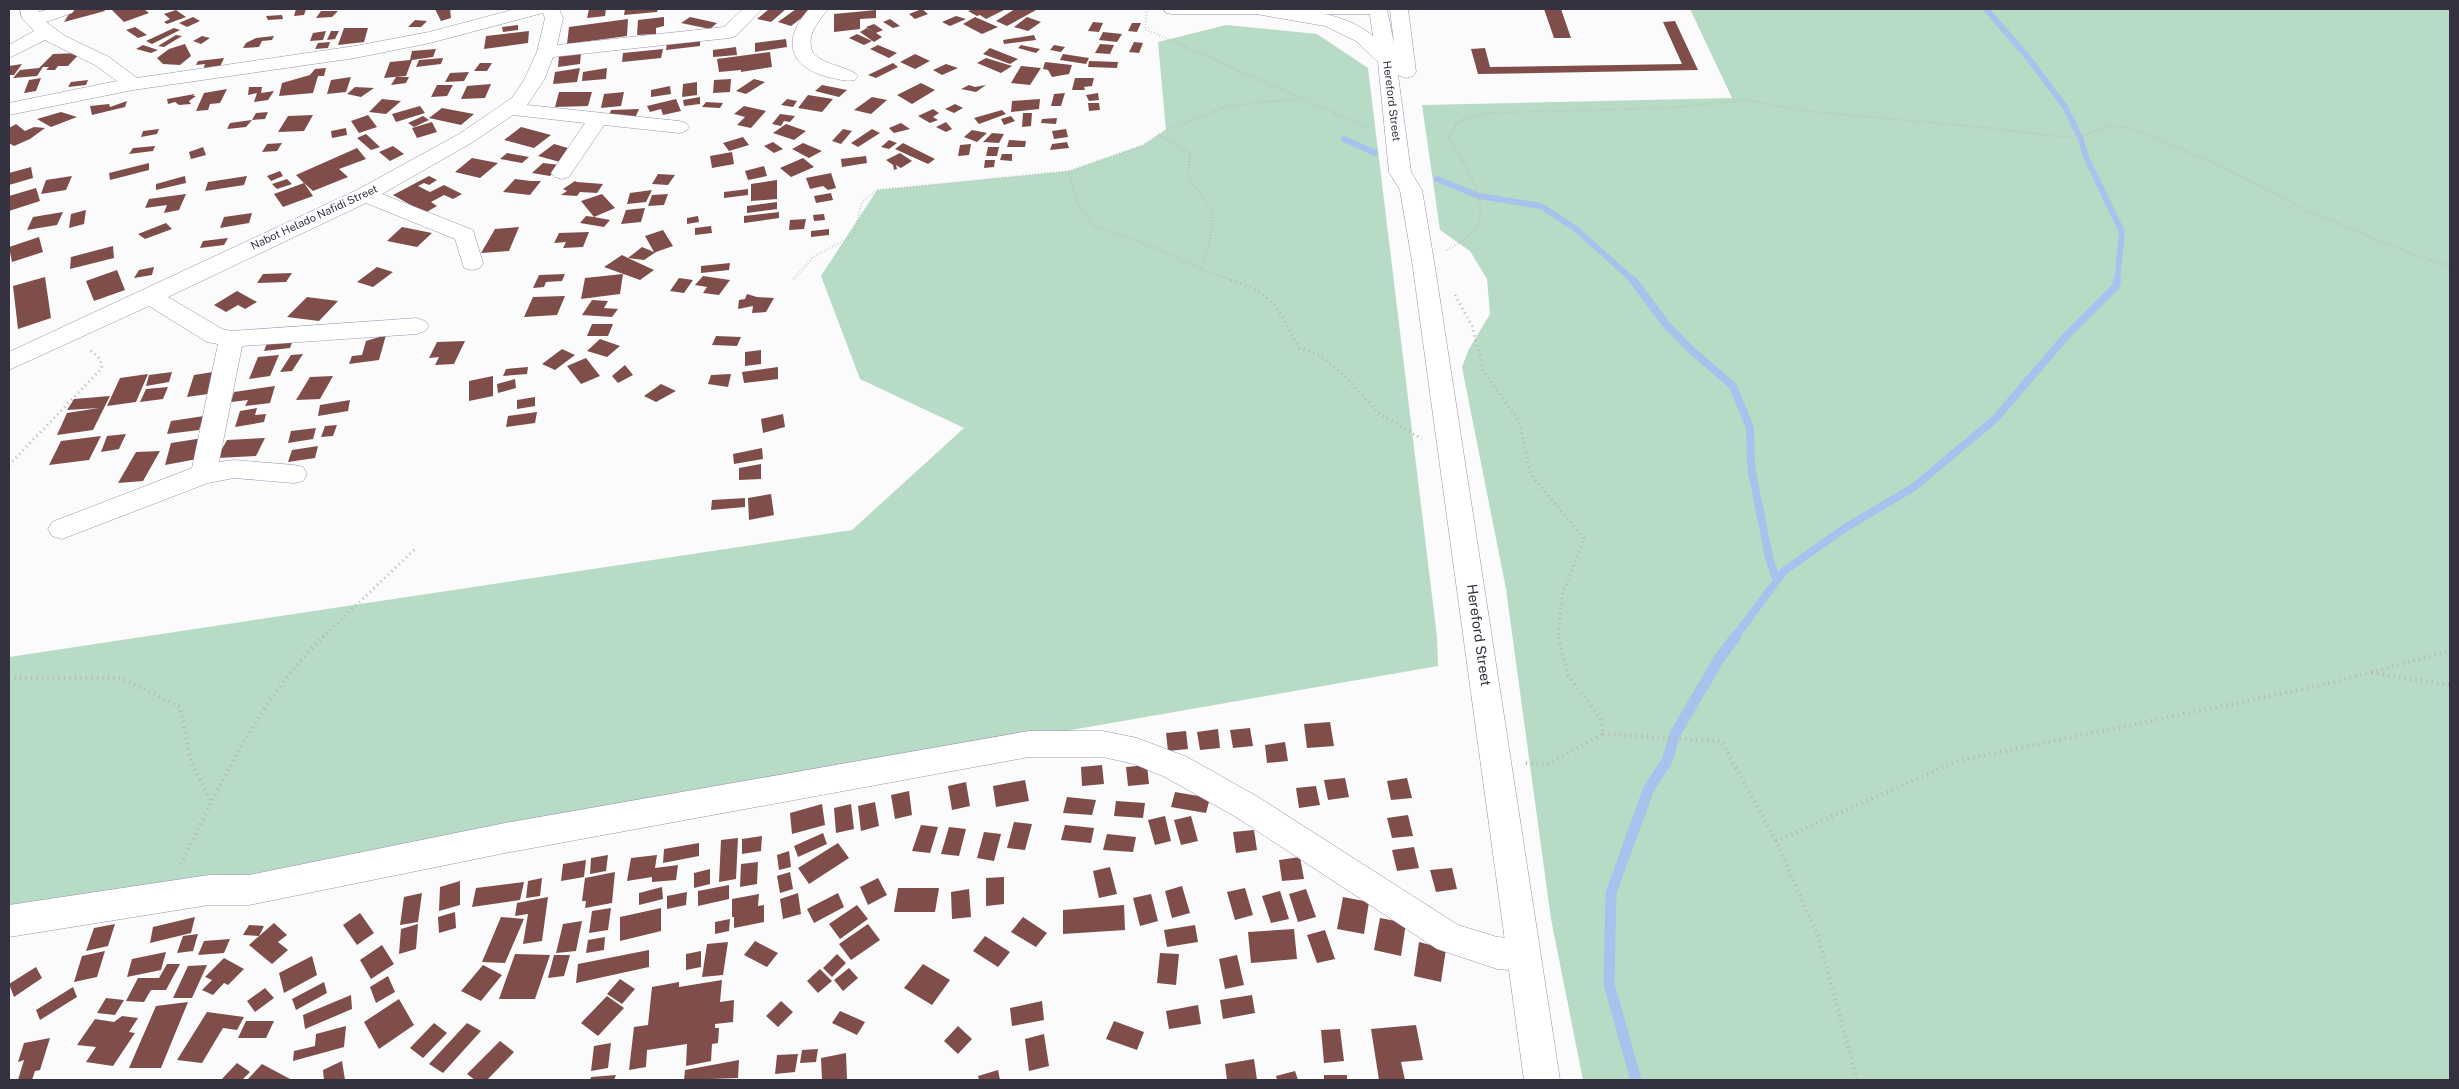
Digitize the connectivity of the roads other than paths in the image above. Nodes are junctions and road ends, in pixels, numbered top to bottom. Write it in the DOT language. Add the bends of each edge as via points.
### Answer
graph roads {
  1 [pos="66,9"];
  2 [pos="536,9"];
  3 [pos="550,9"];
  4 [pos="753,9"];
  5 [pos="819,9"];
  6 [pos="1172,9"];
  7 [pos="1270,9"];
  8 [pos="1373,9"];
  9 [pos="1378,9"];
  10 [pos="1399,9"];
  11 [pos="36,20"];
  12 [pos="9,52"];
  13 [pos="546,52"];
  14 [pos="1387,61"];
  15 [pos="848,76"];
  16 [pos="133,84"];
  17 [pos="9,109"];
  18 [pos="508,109"];
  19 [pos="598,119"];
  20 [pos="679,127"];
  21 [pos="562,173"];
  22 [pos="1412,190"];
  23 [pos="365,194"];
  24 [pos="472,263"];
  25 [pos="150,296"];
  26 [pos="417,326"];
  27 [pos="231,339"];
  28 [pos="11,357"];
  29 [pos="204,474"];
  30 [pos="294,474"];
  31 [pos="62,529"];
  32 [pos="9,921"];
  33 [pos="1523,955"];
  34 [pos="1542,1080"];
  1 -- 11 [label="street"];
  2 -- 16 [label="street" via="355,52"];
  3 -- 13 [label="street, Nabot Helado Nafidi Street" via="554,18"];
  4 -- 13 [label="street" via="730,32"];
  5 -- 15 [label="street" via="807,21 800,37 802,50 808,60 821,68"];
  6 -- 7 [label="street"];
  7 -- 8 [label="street"];
  7 -- 14 [label="street" via="1340,25 1370,41"];
  9 -- 14 [label="street, Hereford Street"];
  10 -- 22 [label="street, Hereford Street" via="1418,171"];
  11 -- 12 [label="street"];
  11 -- 16 [label="street"];
  13 -- 18 [label="street, Nabot Helado Nafidi Street" via="534,80 519,102"];
  14 -- 22 [label="street, Hereford Street" via="1400,172"];
  16 -- 17 [label="street"];
  18 -- 19 [label="street"];
  18 -- 23 [label="street, Nabot Helado Nafidi Street" via="466,138"];
  19 -- 20 [label="street"];
  19 -- 21 [label="street"];
  22 -- 33 [label="street, Hereford Street"];
  23 -- 24 [label="street" via="465,235"];
  23 -- 25 [label="street, Nabot Helado Nafidi Street"];
  25 -- 27 [label="street" via="215,336"];
  25 -- 28 [label="street, Nabot Helado Nafidi Street" via="72,334"];
  26 -- 27 [label="street"];
  27 -- 29 [label="street"];
  29 -- 30 [label="street" via="234,469"];
  29 -- 31 [label="street"];
  32 -- 33 [label="street" via="209,890 249,890 505,838 1029,744 1103,744 1137,751 1176,767 1247,806 1449,938 1497,953"];
  33 -- 34 [label="street, Hereford Street"];
}
